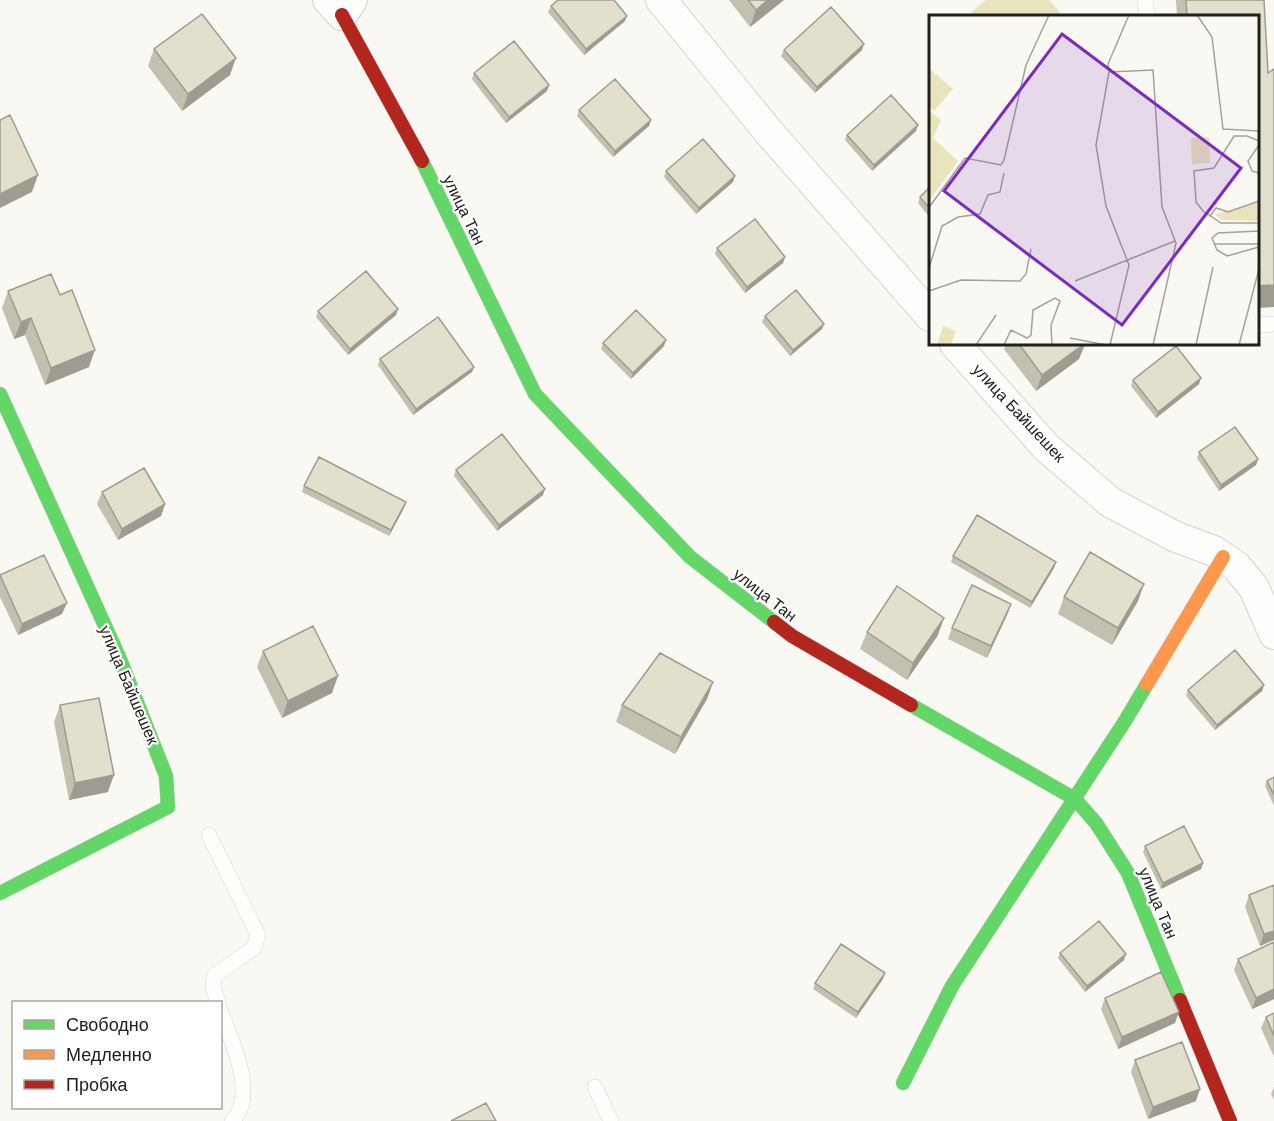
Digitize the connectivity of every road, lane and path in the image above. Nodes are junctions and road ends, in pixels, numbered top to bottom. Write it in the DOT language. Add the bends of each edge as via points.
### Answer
graph roads {
  1 [pos="661,0"];
  2 [pos="1145,0"];
  3 [pos="341,5"];
  4 [pos="1147,15"];
  5 [pos="929,315"];
  6 [pos="1274,324"];
  7 [pos="1259,325"];
  8 [pos="956,345"];
  9 [pos="0,394"];
  10 [pos="1223,557"];
  11 [pos="1274,634"];
  12 [pos="1075,799"];
  13 [pos="209,836"];
  14 [pos="0,893"];
  15 [pos="218,1001"];
  16 [pos="222,1015"];
  17 [pos="903,1083"];
  18 [pos="595,1087"];
  19 [pos="232,1121"];
  20 [pos="611,1121"];
  21 [pos="1230,1121"];
  1 -- 5 [label="street" via="767,130"];
  2 -- 4 [label="lane"];
  3 -- 12 [label="street, улица Тан" via="535,394 690,557 792,636"];
  6 -- 7 [label="lane"];
  8 -- 10 [label="street, улица Байшешек" via="1046,447 1110,502"];
  9 -- 14 [label="street, улица Байшешек" via="120,659 166,776 168,807"];
  10 -- 11 [label="street, улица Байшешек" via="1254,588"];
  10 -- 12 [label="street"];
  12 -- 17 [label="street" via="952,986"];
  12 -- 21 [label="street, улица Тан" via="1096,823 1128,873"];
  13 -- 15 [label="lane" via="258,935 254,948 214,976"];
  16 -- 19 [label="lane" via="245,1082 242,1102"];
  18 -- 20 [label="lane"];
}
